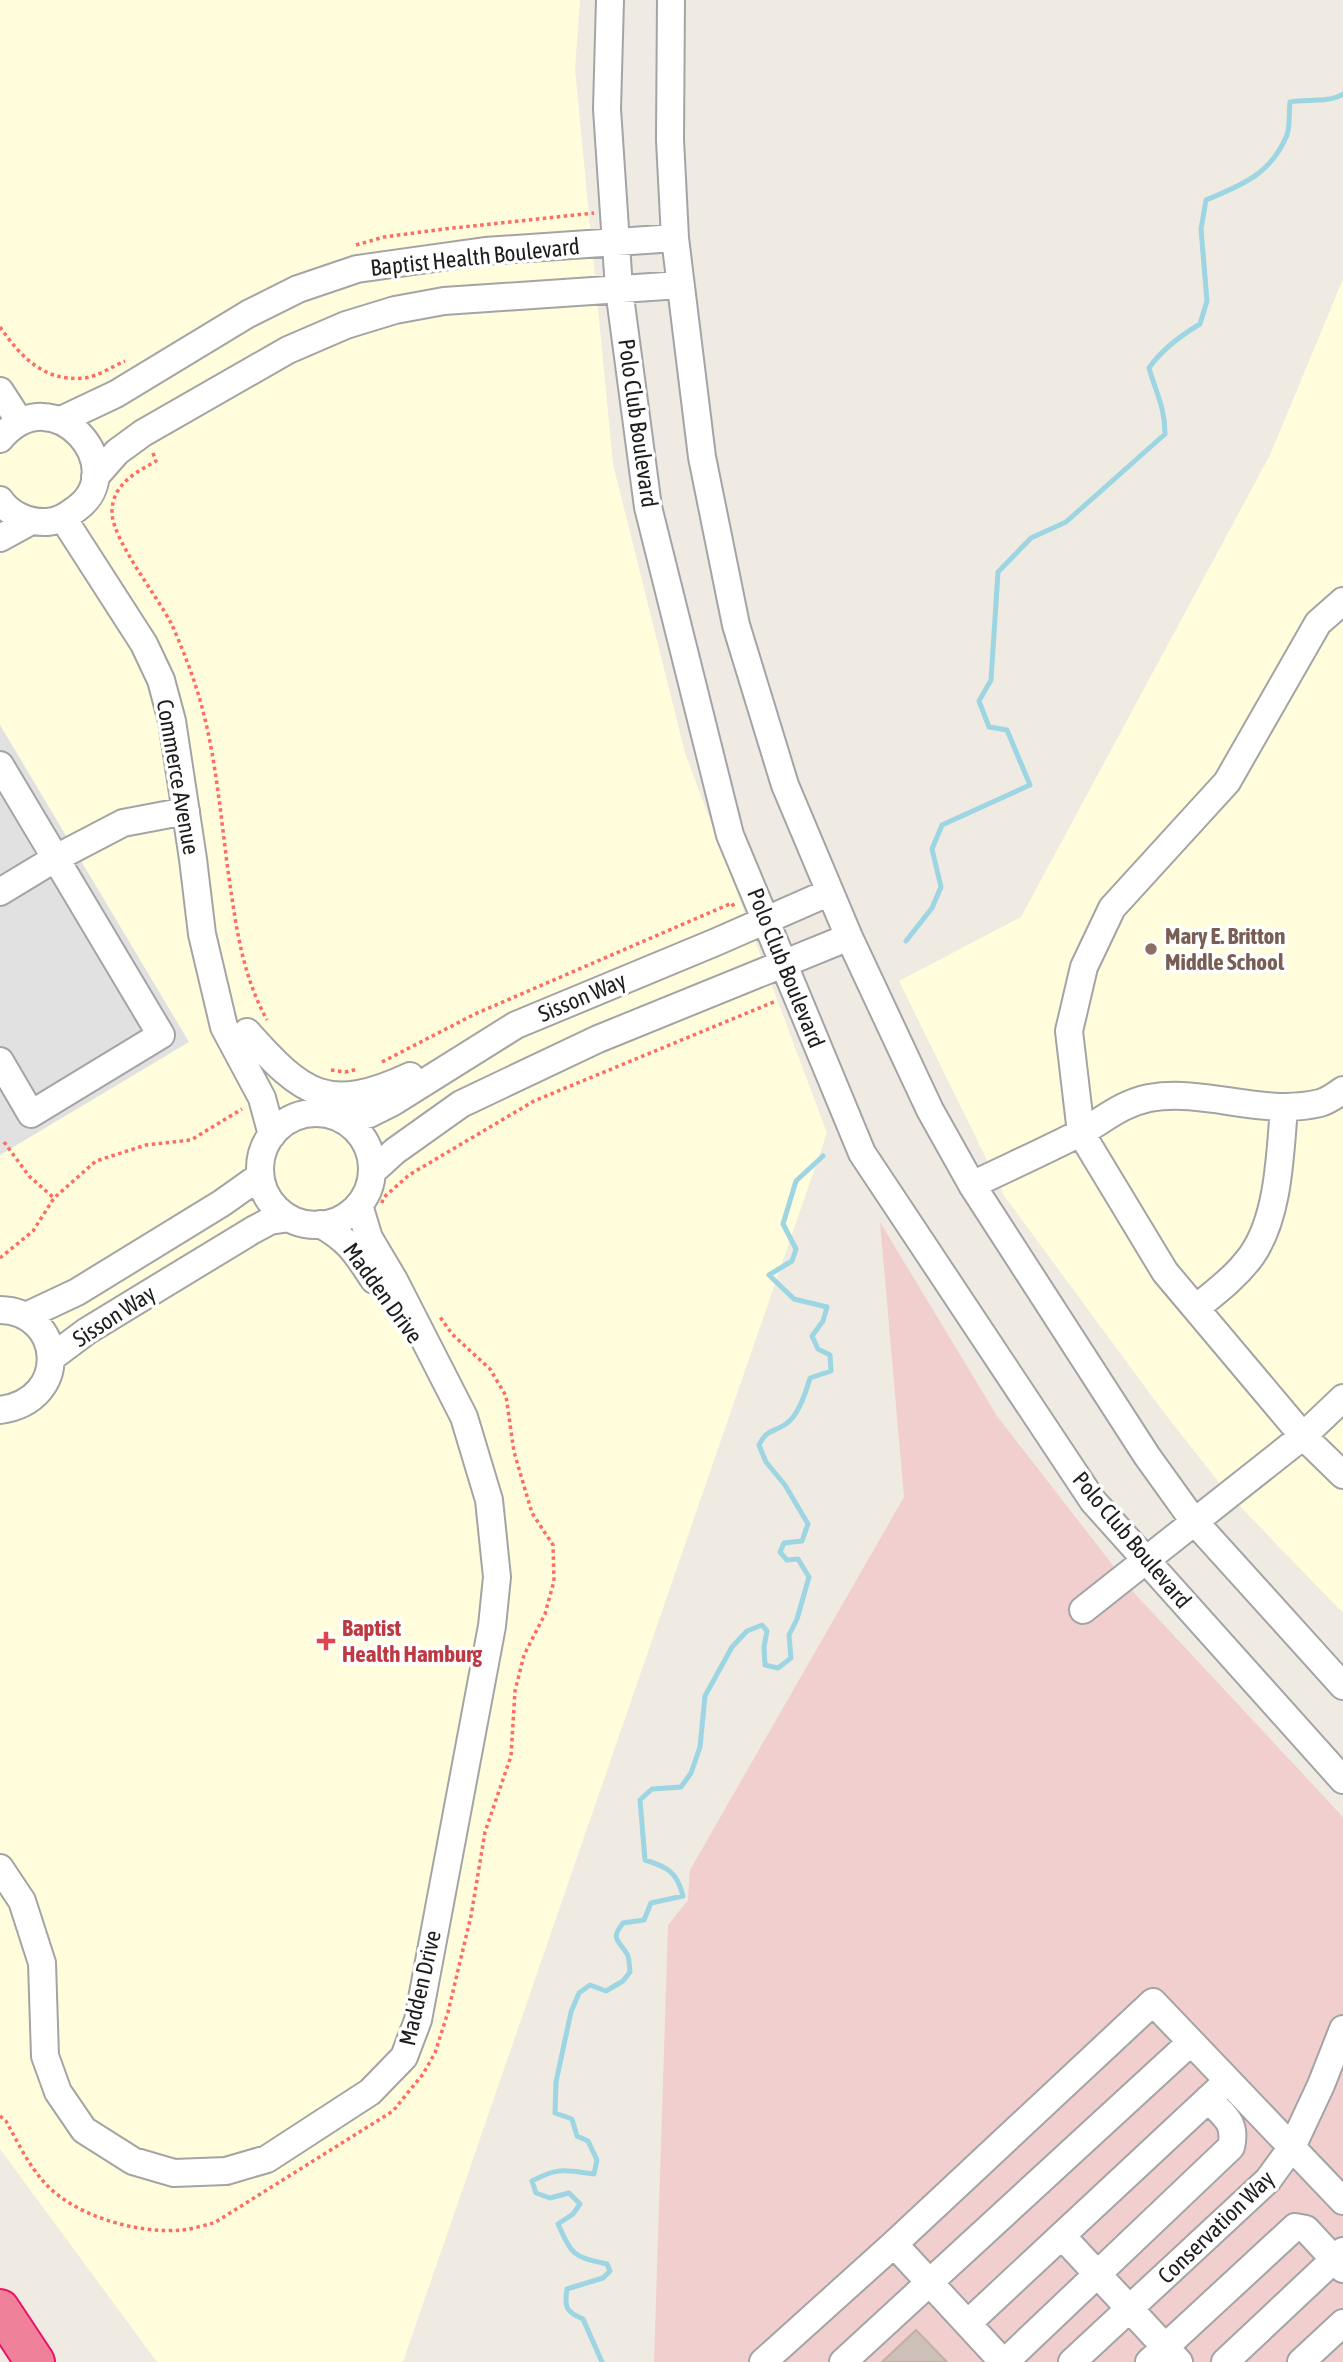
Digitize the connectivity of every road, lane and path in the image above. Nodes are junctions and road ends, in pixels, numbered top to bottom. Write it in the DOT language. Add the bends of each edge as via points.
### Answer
graph roads {
  1 [pos="610,0"];
  2 [pos="671,0"];
  3 [pos="675,239"];
  4 [pos="616,244"];
  5 [pos="680,285"];
  6 [pos="619,289"];
  7 [pos="100,372"];
  8 [pos="0,391"];
  9 [pos="116,394"];
  10 [pos="61,420"];
  11 [pos="10,430"];
  12 [pos="143,433"];
  13 [pos="95,477"];
  14 [pos="0,500"];
  15 [pos="63,518"];
  16 [pos="31,521"];
  17 [pos="0,538"];
  18 [pos="1343,601"];
  19 [pos="0,765"];
  20 [pos="186,811"];
  21 [pos="56,858"];
  22 [pos="0,892"];
  23 [pos="830,892"];
  24 [pos="755,923"];
  25 [pos="849,937"];
  26 [pos="775,968"];
  27 [pos="213,977"];
  28 [pos="516,1025"];
  29 [pos="257,1026"];
  30 [pos="0,1061"];
  31 [pos="374,1066"];
  32 [pos="365,1068"];
  33 [pos="327,1069"];
  34 [pos="1343,1090"];
  35 [pos="250,1105"];
  36 [pos="1284,1108"];
  37 [pos="307,1114"];
  38 [pos="345,1121"];
  39 [pos="1081,1133"];
  40 [pos="272,1135"];
  41 [pos="4,1142"];
  42 [pos="372,1172"];
  43 [pos="260,1176"];
  44 [pos="972,1185"];
  45 [pos="54,1198"];
  46 [pos="370,1206"];
  47 [pos="289,1218"];
  48 [pos="320,1224"];
  49 [pos="0,1258"];
  50 [pos="1196,1308"];
  51 [pos="0,1310"];
  52 [pos="438,1314"];
  53 [pos="26,1316"];
  54 [pos="51,1358"];
  55 [pos="439,1369"];
  56 [pos="1343,1398"];
  57 [pos="0,1410"];
  58 [pos="1303,1436"];
  59 [pos="1343,1475"];
  60 [pos="1193,1520"];
  61 [pos="1146,1559"];
  62 [pos="1083,1609"];
  63 [pos="1343,1686"];
  64 [pos="1343,1780"];
  65 [pos="0,1868"];
  66 [pos="1343,2029"];
  67 [pos="1191,2042"];
  68 [pos="1337,2064"];
  69 [pos="1228,2080"];
  70 [pos="1208,2099"];
  71 [pos="0,2116"];
  72 [pos="1292,2147"];
  73 [pos="1343,2201"];
  74 [pos="1062,2236"];
  75 [pos="894,2244"];
  76 [pos="1340,2260"];
  77 [pos="1097,2274"];
  78 [pos="930,2283"];
  79 [pos="1130,2309"];
  80 [pos="968,2323"];
  81 [pos="1343,2323"];
  82 [pos="1164,2357"];
  83 [pos="763,2362"];
  84 [pos="843,2362"];
  85 [pos="1004,2362"];
  86 [pos="1072,2362"];
  87 [pos="1225,2362"];
  88 [pos="1301,2362"];
  1 -- 4 [label="street, Polo Club Boulevard" via="607,109"];
  2 -- 3 [label="street"];
  3 -- 4 [label="street, Baptist Health Boulevard"];
  3 -- 5 [label="street"];
  4 -- 6 [label="street, Polo Club Boulevard"];
  4 -- 9 [label="street, Baptist Health Boulevard" via="485,251 357,269 298,289 247,314"];
  5 -- 6 [label="street, Baptist Health Boulevard"];
  5 -- 23 [label="street" via="702,457 736,625 785,785"];
  6 -- 12 [label="street, Baptist Health Boulevard" via="444,300 395,310 288,350"];
  6 -- 24 [label="street, Polo Club Boulevard" via="648,507"];
  7 -- 9 [label="path"];
  8 -- 11 [label="street"];
  9 -- 10 [label="street, Baptist Health Boulevard"];
  10 -- 11 [label="street" via="33,418"];
  10 -- 13 [label="street" via="91,449"];
  12 -- 13 [label="street, Baptist Health Boulevard" via="117,452"];
  12 -- 29 [label="path" via="156,461 131,475 117,490 112,512 116,531 172,626 197,688 209,735 238,939"];
  13 -- 15 [label="street, Baptist Health Boulevard" via="81,505"];
  14 -- 16 [label="street" via="15,515"];
  15 -- 16 [label="street"];
  15 -- 20 [label="street, Commerce Avenue" via="144,644 161,680"];
  16 -- 17 [label="street"];
  18 -- 39 [label="street" via="1318,623 1227,782 1112,908 1084,967 1069,1031"];
  19 -- 21 [label="street"];
  20 -- 21 [label="street" via="123,823"];
  20 -- 27 [label="street, Commerce Avenue" via="202,934"];
  21 -- 22 [label="street"];
  21 -- 30 [label="street" via="161,1035 32,1114"];
  23 -- 24 [label="street, Sisson Way"];
  23 -- 25 [label="street"];
  24 -- 26 [label="street, Polo Club Boulevard"];
  24 -- 28 [label="street, Sisson Way"];
  24 -- 31 [label="path" via="732,903 508,999"];
  25 -- 26 [label="street, Sisson Way"];
  25 -- 44 [label="street" via="930,1110"];
  26 -- 42 [label="street, Sisson Way" via="598,1038 461,1104"];
  26 -- 46 [label="path" via="780,1000 534,1101 409,1175"];
  26 -- 61 [label="street, Polo Club Boulevard" via="862,1153 1093,1501"];
  27 -- 29 [label="street, Commerce Avenue"];
  27 -- 40 [label="street, Commerce Avenue" via="224,1027 262,1098"];
  28 -- 29 [label="street" via="398,1082 359,1095 337,1096 291,1079"];
  28 -- 38 [label="street, Sisson Way" via="393,1102"];
  29 -- 37 [label="street, Commerce Avenue" via="279,1088"];
  32 -- 33 [label="path"];
  34 -- 36 [label="street" via="1322,1103"];
  35 -- 45 [label="path" via="191,1140 146,1145 96,1161"];
  36 -- 39 [label="street" via="1181,1096 1148,1098 1116,1109"];
  36 -- 50 [label="street" via="1278,1174 1265,1231 1235,1275"];
  37 -- 38 [label="street"];
  37 -- 40 [label="street"];
  38 -- 42 [label="street" via="366,1143"];
  39 -- 44 [label="street"];
  39 -- 50 [label="street" via="1165,1272"];
  40 -- 43 [label="street" via="262,1154"];
  41 -- 45 [label="path" via="29,1176"];
  42 -- 46 [label="street"];
  43 -- 47 [label="street" via="270,1200"];
  43 -- 53 [label="street, Sisson Way" via="77,1292"];
  44 -- 60 [label="street"];
  45 -- 49 [label="path" via="33,1230"];
  46 -- 48 [label="street"];
  46 -- 55 [label="street, Madden Drive" via="369,1238"];
  47 -- 48 [label="street"];
  47 -- 54 [label="street, Sisson Way" via="253,1230 87,1331"];
  48 -- 55 [label="street, Madden Drive" via="353,1248"];
  50 -- 58 [label="street"];
  51 -- 53 [label="street"];
  52 -- 71 [label="path" via="452,1334 490,1369 506,1396 514,1452 532,1513 553,1545 554,1581 545,1614 524,1655 515,1691 511,1756 485,1832 471,1916 436,2053 393,2111 214,2222 183,2230 142,2228 96,2217 63,2201 42,2180"];
  53 -- 54 [label="street" via="43,1334"];
  54 -- 57 [label="street" via="49,1374 31,1400"];
  55 -- 65 [label="street, Madden Drive" via="464,1417 480,1467 489,1500 497,1577 492,1626 418,2020 404,2057 370,2092 267,2159 226,2171 187,2172 133,2161 84,2130 58,2092 45,2056 42,1963 22,1901"];
  56 -- 58 [label="street"];
  58 -- 59 [label="street"];
  58 -- 60 [label="street"];
  60 -- 61 [label="street"];
  60 -- 63 [label="street"];
  61 -- 62 [label="street"];
  61 -- 64 [label="street, Polo Club Boulevard"];
  66 -- 68 [label="street, Conservation Way"];
  67 -- 69 [label="street"];
  67 -- 75 [label="street" via="1153,2003"];
  67 -- 78 [label="street"];
  68 -- 72 [label="street, Conservation Way"];
  69 -- 70 [label="street"];
  69 -- 72 [label="street"];
  70 -- 74 [label="street"];
  70 -- 77 [label="street" via="1230,2122 1234,2133 1231,2147"];
  72 -- 73 [label="street"];
  72 -- 79 [label="street, Conservation Way" via="1268,2180"];
  74 -- 77 [label="street"];
  74 -- 80 [label="street"];
  75 -- 78 [label="street"];
  75 -- 83 [label="street"];
  76 -- 82 [label="street" via="1306,2229 1295,2227"];
  76 -- 87 [label="street"];
  77 -- 79 [label="street"];
  77 -- 85 [label="street"];
  78 -- 80 [label="street"];
  78 -- 84 [label="street"];
  79 -- 82 [label="street"];
  79 -- 86 [label="street, Conservation Way"];
  80 -- 85 [label="street"];
  81 -- 88 [label="street"];
}
